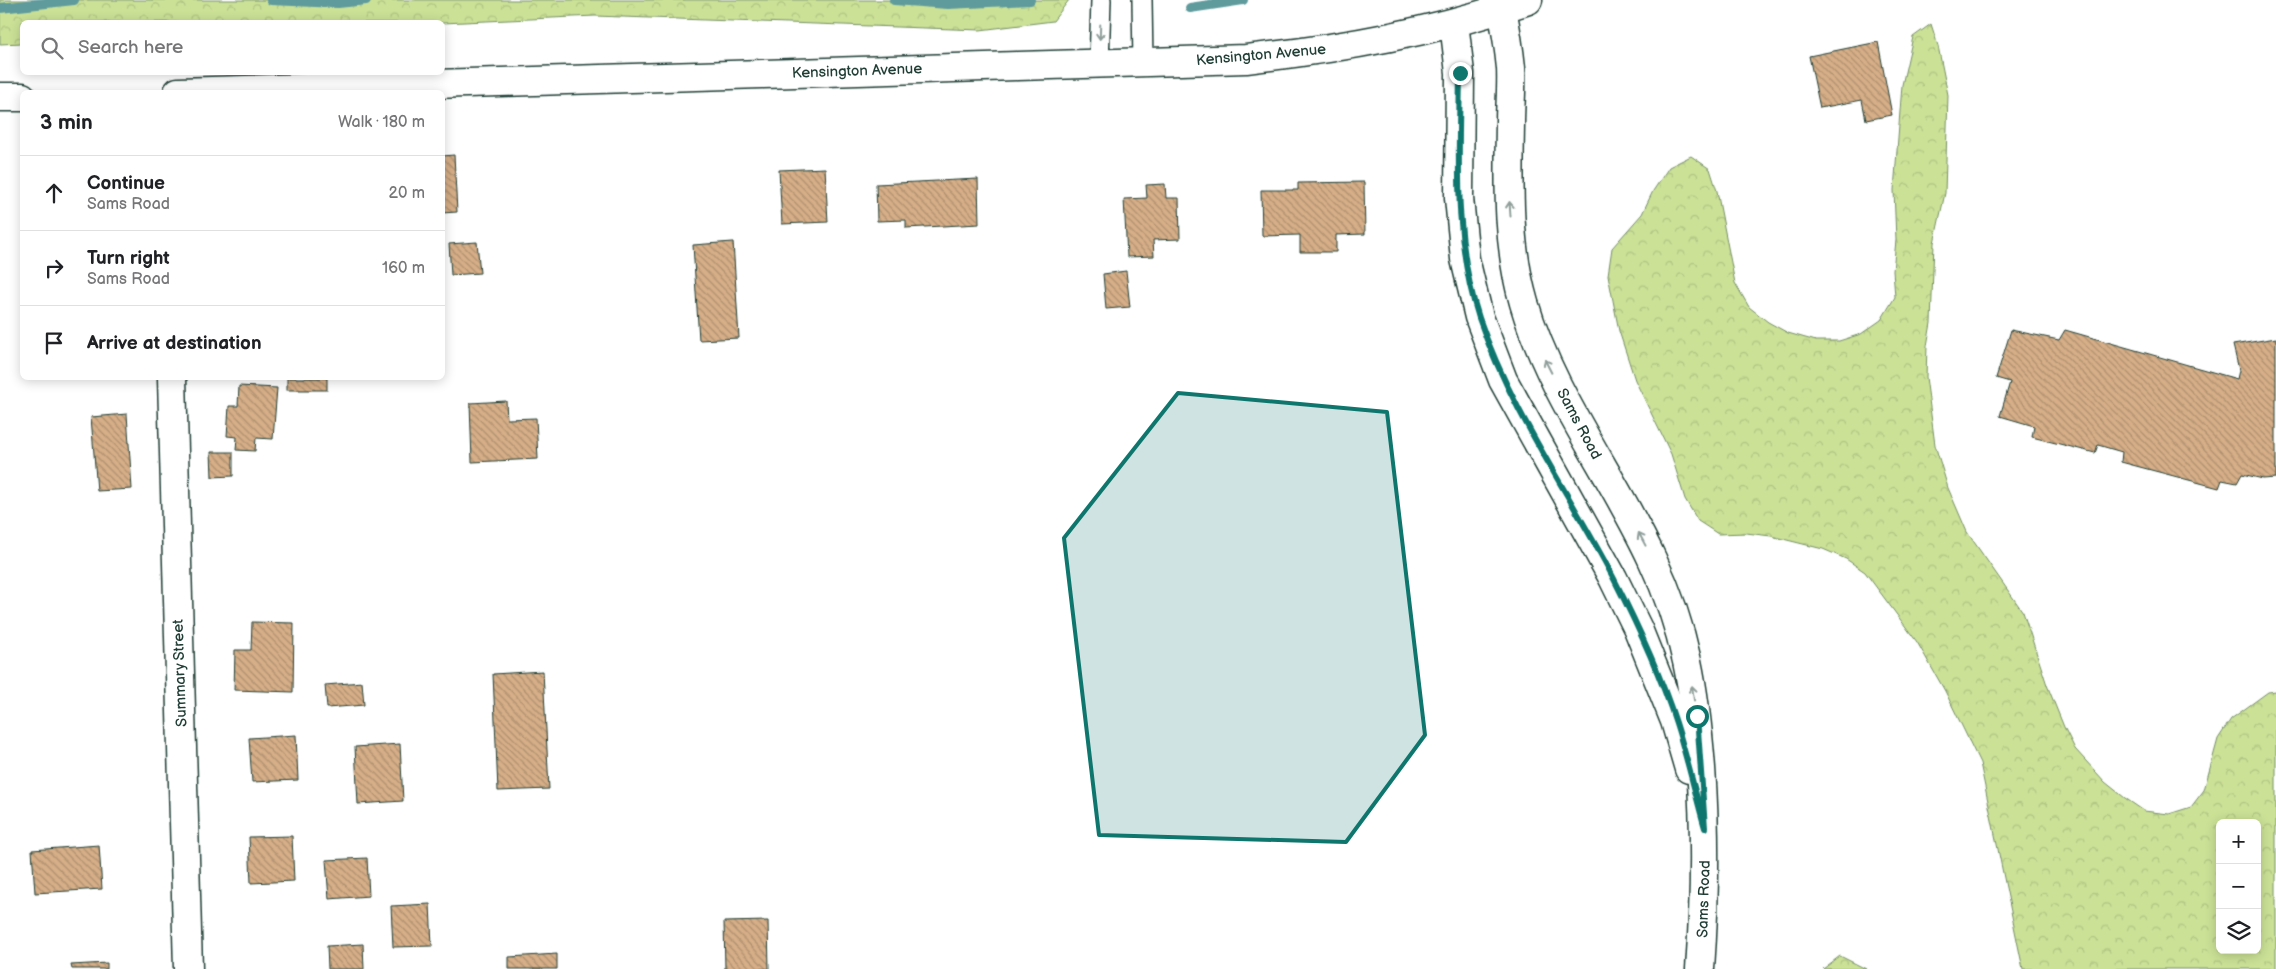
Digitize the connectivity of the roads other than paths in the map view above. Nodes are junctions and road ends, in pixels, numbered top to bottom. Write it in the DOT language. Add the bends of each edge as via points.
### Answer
graph roads {
  1 [pos="1101,0"];
  2 [pos="1142,0"];
  3 [pos="1528,0"];
  4 [pos="1502,9"];
  5 [pos="1454,23"];
  6 [pos="1143,63"];
  7 [pos="1099,65"];
  8 [pos="246,90"];
  9 [pos="0,97"];
  10 [pos="20,97"];
  11 [pos="172,380"];
  12 [pos="1705,828"];
  13 [pos="188,969"];
  14 [pos="1700,969"];
  1 -- 7 [label="lane, one-way"];
  2 -- 6 [label="lane"];
  3 -- 4 [label="street, Kensington Avenue"];
  4 -- 5 [label="street, Kensington Avenue"];
  12 -- 4 [label="street, Sams Road, one-way" via="1694,699 1689,664 1675,614 1652,559 1545,361 1524,302 1513,249 1509,196 1511,71"];
  5 -- 6 [label="street, Kensington Avenue" via="1327,50 1246,60"];
  5 -- 12 [label="street, Sams Road" via="1460,73 1459,198 1464,259 1479,317 1503,380 1638,629 1676,722"];
  6 -- 7 [label="street, Kensington Avenue"];
  7 -- 8 [label="street, Kensington Avenue"];
  9 -- 10 [label="street"];
  11 -- 13 [label="street, Summary Street"];
  12 -- 14 [label="street, Sams Road" via="1705,900"];
}
